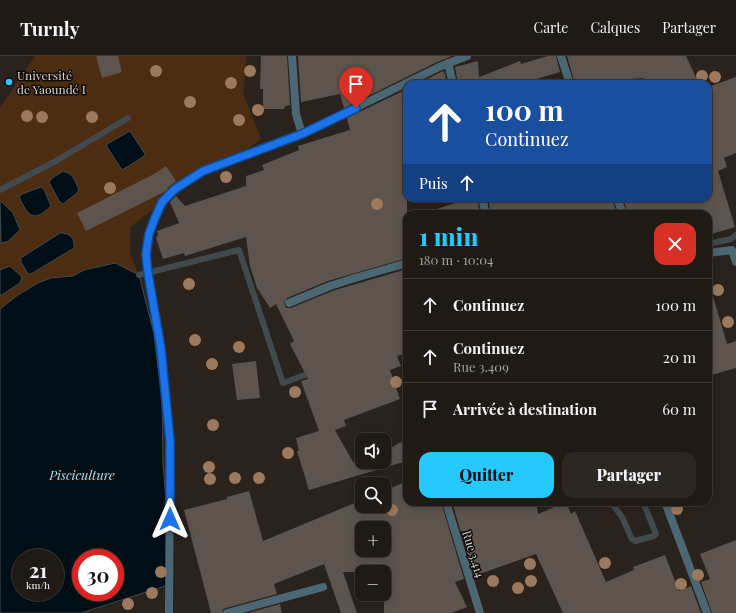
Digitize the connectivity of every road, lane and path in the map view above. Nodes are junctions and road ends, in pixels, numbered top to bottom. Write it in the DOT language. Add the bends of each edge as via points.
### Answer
graph roads {
  1 [pos="292,56"];
  2 [pos="467,56"];
  3 [pos="561,56"];
  4 [pos="448,63"];
  5 [pos="413,80"];
  6 [pos="452,80"];
  7 [pos="569,80"];
  8 [pos="403,85"];
  9 [pos="302,134"];
  10 [pos="712,252"];
  11 [pos="736,262"];
  12 [pos="403,264"];
  13 [pos="289,302"];
  14 [pos="447,506"];
  15 [pos="667,506"];
  16 [pos="323,587"];
  17 [pos="169,613"];
  18 [pos="227,613"];
  19 [pos="480,613"];
  20 [pos="707,613"];
  1 -- 9 [label="street" via="296,114"];
  2 -- 4 [label="street"];
  3 -- 7 [label="street"];
  4 -- 5 [label="street"];
  4 -- 6 [label="street"];
  8 -- 9 [label="street"];
  9 -- 17 [label="street" via="203,171 175,189 162,202 149,234 146,254 161,349 170,441"];
  10 -- 11 [label="street" via="732,250"];
  12 -- 13 [label="street" via="330,286"];
  14 -- 19 [label="street, Rue 3.414"];
  15 -- 20 [label="street"];
  16 -- 18 [label="street"];
}
